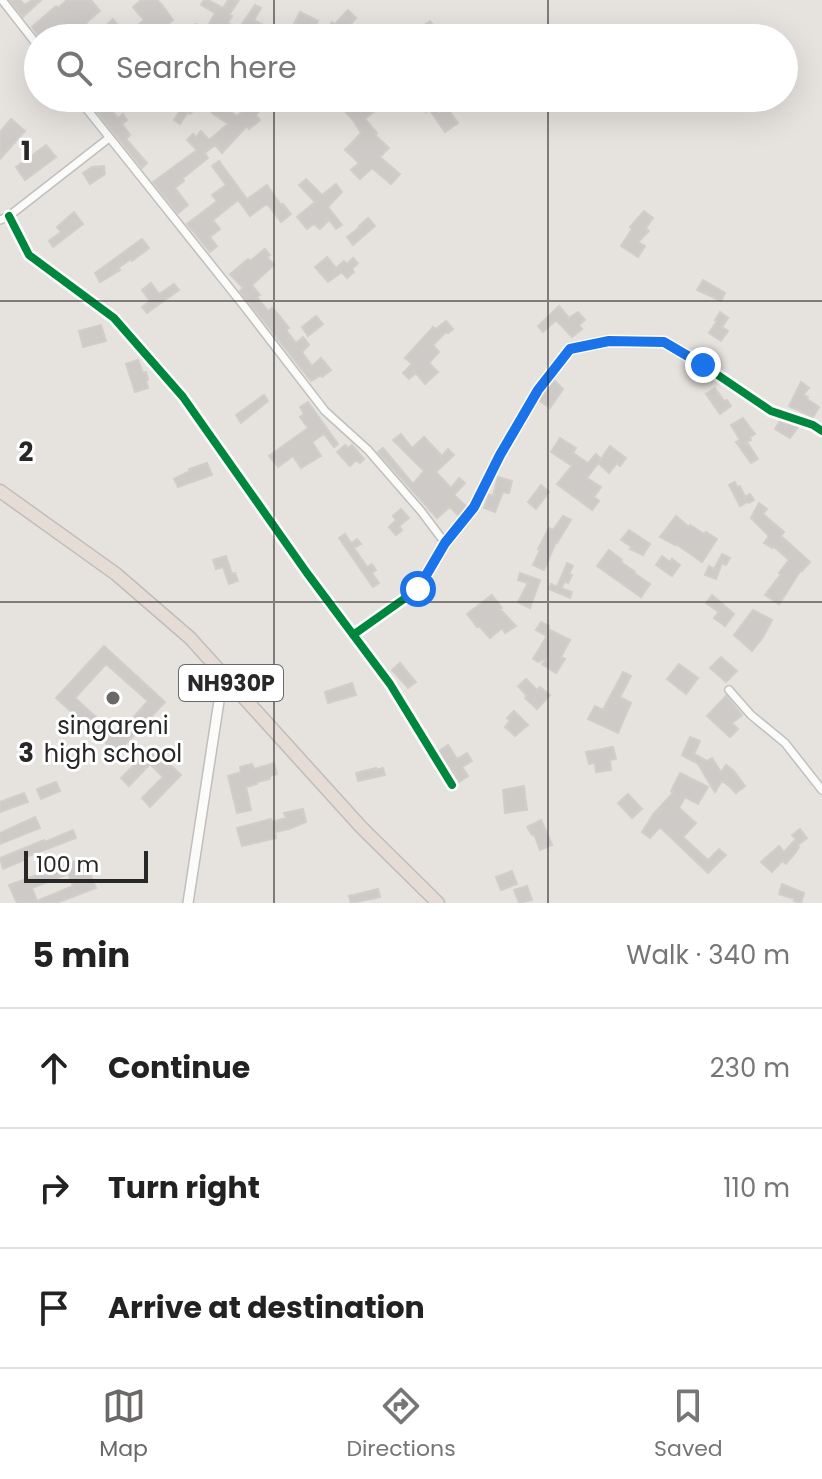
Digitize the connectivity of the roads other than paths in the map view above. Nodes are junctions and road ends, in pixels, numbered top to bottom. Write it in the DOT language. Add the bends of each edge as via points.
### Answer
graph roads {
  1 [pos="2,0"];
  2 [pos="24,28"];
  3 [pos="89,112"];
  4 [pos="109,138"];
  5 [pos="4,218"];
  6 [pos="822,431"];
  7 [pos="0,491"];
  8 [pos="445,543"];
  9 [pos="353,635"];
  10 [pos="223,675"];
  11 [pos="729,690"];
  12 [pos="452,785"];
  13 [pos="822,790"];
  14 [pos="188,903"];
  15 [pos="438,903"];
  1 -- 2 [label="street"];
  3 -- 4 [label="street"];
  4 -- 5 [label="street"];
  4 -- 8 [label="street" via="325,411 368,450"];
  5 -- 9 [label="street" via="29,255 114,318 183,397"];
  6 -- 8 [label="street" via="771,411 664,342 609,341 570,349 538,390 474,507"];
  7 -- 10 [label="highway, NH930P" via="116,574 190,638"];
  8 -- 9 [label="street" via="418,589"];
  9 -- 12 [label="street"];
  10 -- 14 [label="street"];
  10 -- 15 [label="highway, NH930P"];
  11 -- 13 [label="street" via="785,743"];
}
